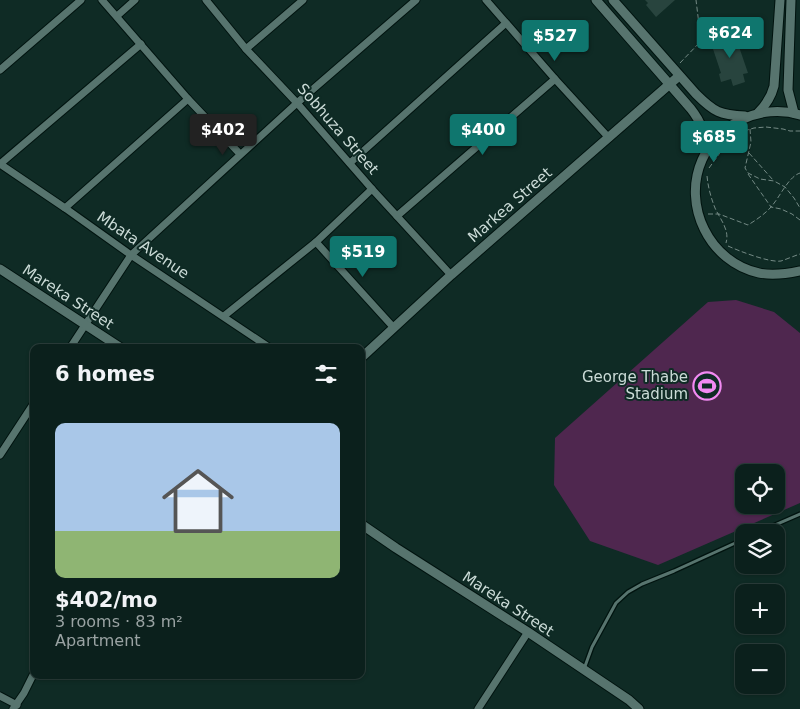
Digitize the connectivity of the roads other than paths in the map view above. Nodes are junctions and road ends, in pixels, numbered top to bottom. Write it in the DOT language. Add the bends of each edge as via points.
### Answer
graph roads {
  1 [pos="81,0"];
  2 [pos="102,0"];
  3 [pos="135,0"];
  4 [pos="206,0"];
  5 [pos="303,0"];
  6 [pos="416,0"];
  7 [pos="486,0"];
  8 [pos="596,0"];
  9 [pos="613,0"];
  10 [pos="780,0"];
  11 [pos="791,0"];
  12 [pos="117,16"];
  13 [pos="506,24"];
  14 [pos="141,44"];
  15 [pos="246,49"];
  16 [pos="0,70"];
  17 [pos="679,76"];
  18 [pos="555,79"];
  19 [pos="670,84"];
  20 [pos="188,99"];
  21 [pos="297,103"];
  22 [pos="754,114"];
  23 [pos="797,114"];
  24 [pos="609,138"];
  25 [pos="707,150"];
  26 [pos="240,154"];
  27 [pos="350,163"];
  28 [pos="0,164"];
  29 [pos="372,189"];
  30 [pos="65,208"];
  31 [pos="397,216"];
  32 [pos="316,242"];
  33 [pos="131,255"];
  34 [pos="0,269"];
  35 [pos="800,271"];
  36 [pos="451,275"];
  37 [pos="224,316"];
  38 [pos="86,324"];
  39 [pos="394,328"];
  40 [pos="73,344"];
  41 [pos="116,344"];
  42 [pos="264,344"];
  43 [pos="365,354"];
  44 [pos="30,409"];
  45 [pos="0,455"];
  46 [pos="800,514"];
  47 [pos="777,524"];
  48 [pos="365,527"];
  49 [pos="735,543"];
  50 [pos="528,632"];
  51 [pos="584,670"];
  52 [pos="30,679"];
  53 [pos="0,696"];
  54 [pos="15,707"];
  55 [pos="478,709"];
  56 [pos="639,709"];
  1 -- 16 [label="street"];
  2 -- 12 [label="street"];
  3 -- 12 [label="street"];
  4 -- 15 [label="street, Sobhuza Street"];
  5 -- 15 [label="street"];
  6 -- 21 [label="street"];
  7 -- 13 [label="street"];
  8 -- 19 [label="street"];
  9 -- 17 [label="street"];
  10 -- 22 [label="street" via="774,86 768,103"];
  11 -- 23 [label="street" via="788,90"];
  12 -- 14 [label="street"];
  13 -- 18 [label="street"];
  13 -- 27 [label="street"];
  14 -- 20 [label="street"];
  14 -- 28 [label="street"];
  15 -- 21 [label="street, Sobhuza Street"];
  17 -- 19 [label="street, Markea Street"];
  17 -- 22 [label="street" via="709,107 729,116"];
  18 -- 24 [label="street"];
  18 -- 31 [label="street"];
  19 -- 24 [label="street, Markea Street"];
  19 -- 25 [label="street" via="699,119"];
  20 -- 26 [label="street"];
  20 -- 30 [label="street"];
  21 -- 26 [label="street"];
  21 -- 27 [label="street, Sobhuza Street"];
  22 -- 23 [label="street" via="776,111"];
  22 -- 25 [label="street" via="732,124"];
  24 -- 36 [label="street, Markea Street"];
  25 -- 35 [label="street" via="698,170 695,191 697,213 705,233 718,251 743,268 757,272 772,275"];
  26 -- 33 [label="street"];
  27 -- 29 [label="street, Sobhuza Street"];
  28 -- 30 [label="street, Mbata Avenue"];
  29 -- 31 [label="street, Sobhuza Street"];
  29 -- 32 [label="street"];
  30 -- 33 [label="street, Mbata Avenue"];
  31 -- 36 [label="street, Sobhuza Street"];
  32 -- 37 [label="street"];
  32 -- 39 [label="street"];
  33 -- 37 [label="street, Mbata Avenue"];
  33 -- 38 [label="street"];
  34 -- 38 [label="street, Mareka Street"];
  36 -- 39 [label="street, Markea Street"];
  37 -- 42 [label="street, Mbata Avenue"];
  38 -- 40 [label="street"];
  38 -- 41 [label="street, Mareka Street"];
  39 -- 43 [label="street, Markea Street"];
  44 -- 45 [label="street"];
  46 -- 47 [label="lane"];
  48 -- 50 [label="street, Mareka Street"];
  49 -- 51 [label="lane" via="628,592 616,603 592,647"];
  50 -- 51 [label="street, Mareka Street"];
  50 -- 55 [label="street"];
  51 -- 56 [label="street, Mareka Street"];
  52 -- 54 [label="street"];
  53 -- 54 [label="street"];
}
